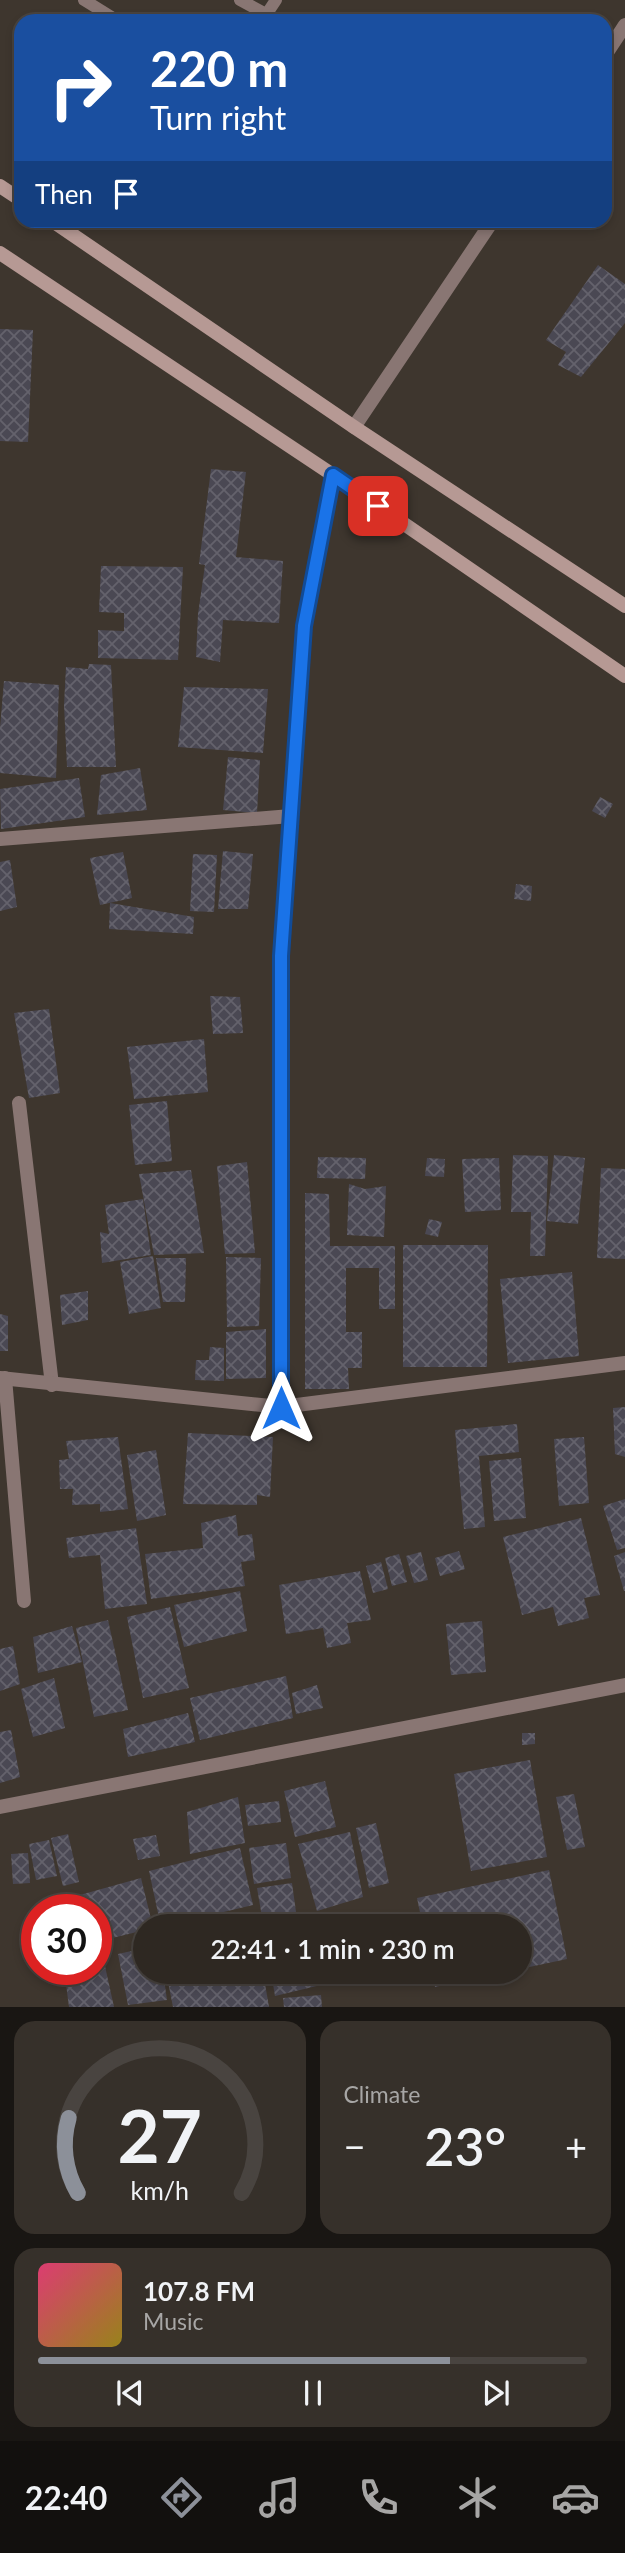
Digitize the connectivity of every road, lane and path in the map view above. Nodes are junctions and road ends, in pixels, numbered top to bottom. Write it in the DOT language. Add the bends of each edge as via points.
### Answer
graph roads {
  1 [pos="84,0"];
  2 [pos="240,0"];
  3 [pos="107,14"];
  4 [pos="259,14"];
  5 [pos="625,25"];
  6 [pos="612,45"];
  7 [pos="63,228"];
  8 [pos="489,228"];
  9 [pos="0,253"];
  10 [pos="354,427"];
  11 [pos="333,475"];
  12 [pos="625,606"];
  13 [pos="625,676"];
  14 [pos="291,816"];
  15 [pos="0,839"];
  16 [pos="19,1103"];
  17 [pos="625,1363"];
  18 [pos="2,1378"];
  19 [pos="52,1385"];
  20 [pos="281,1408"];
  21 [pos="24,1601"];
  22 [pos="625,1685"];
  23 [pos="0,1807"];
  1 -- 3 [label="lane"];
  2 -- 4 [label="lane"];
  5 -- 6 [label="street"];
  7 -- 10 [label="main road"];
  8 -- 10 [label="street"];
  9 -- 11 [label="main road"];
  10 -- 12 [label="main road"];
  11 -- 13 [label="main road"];
  11 -- 14 [label="street" via="304,626"];
  14 -- 15 [label="street"];
  14 -- 20 [label="street" via="281,956"];
  16 -- 19 [label="street"];
  17 -- 20 [label="street"];
  18 -- 19 [label="street"];
  18 -- 21 [label="street"];
  19 -- 20 [label="street"];
  22 -- 23 [label="street"];
}
